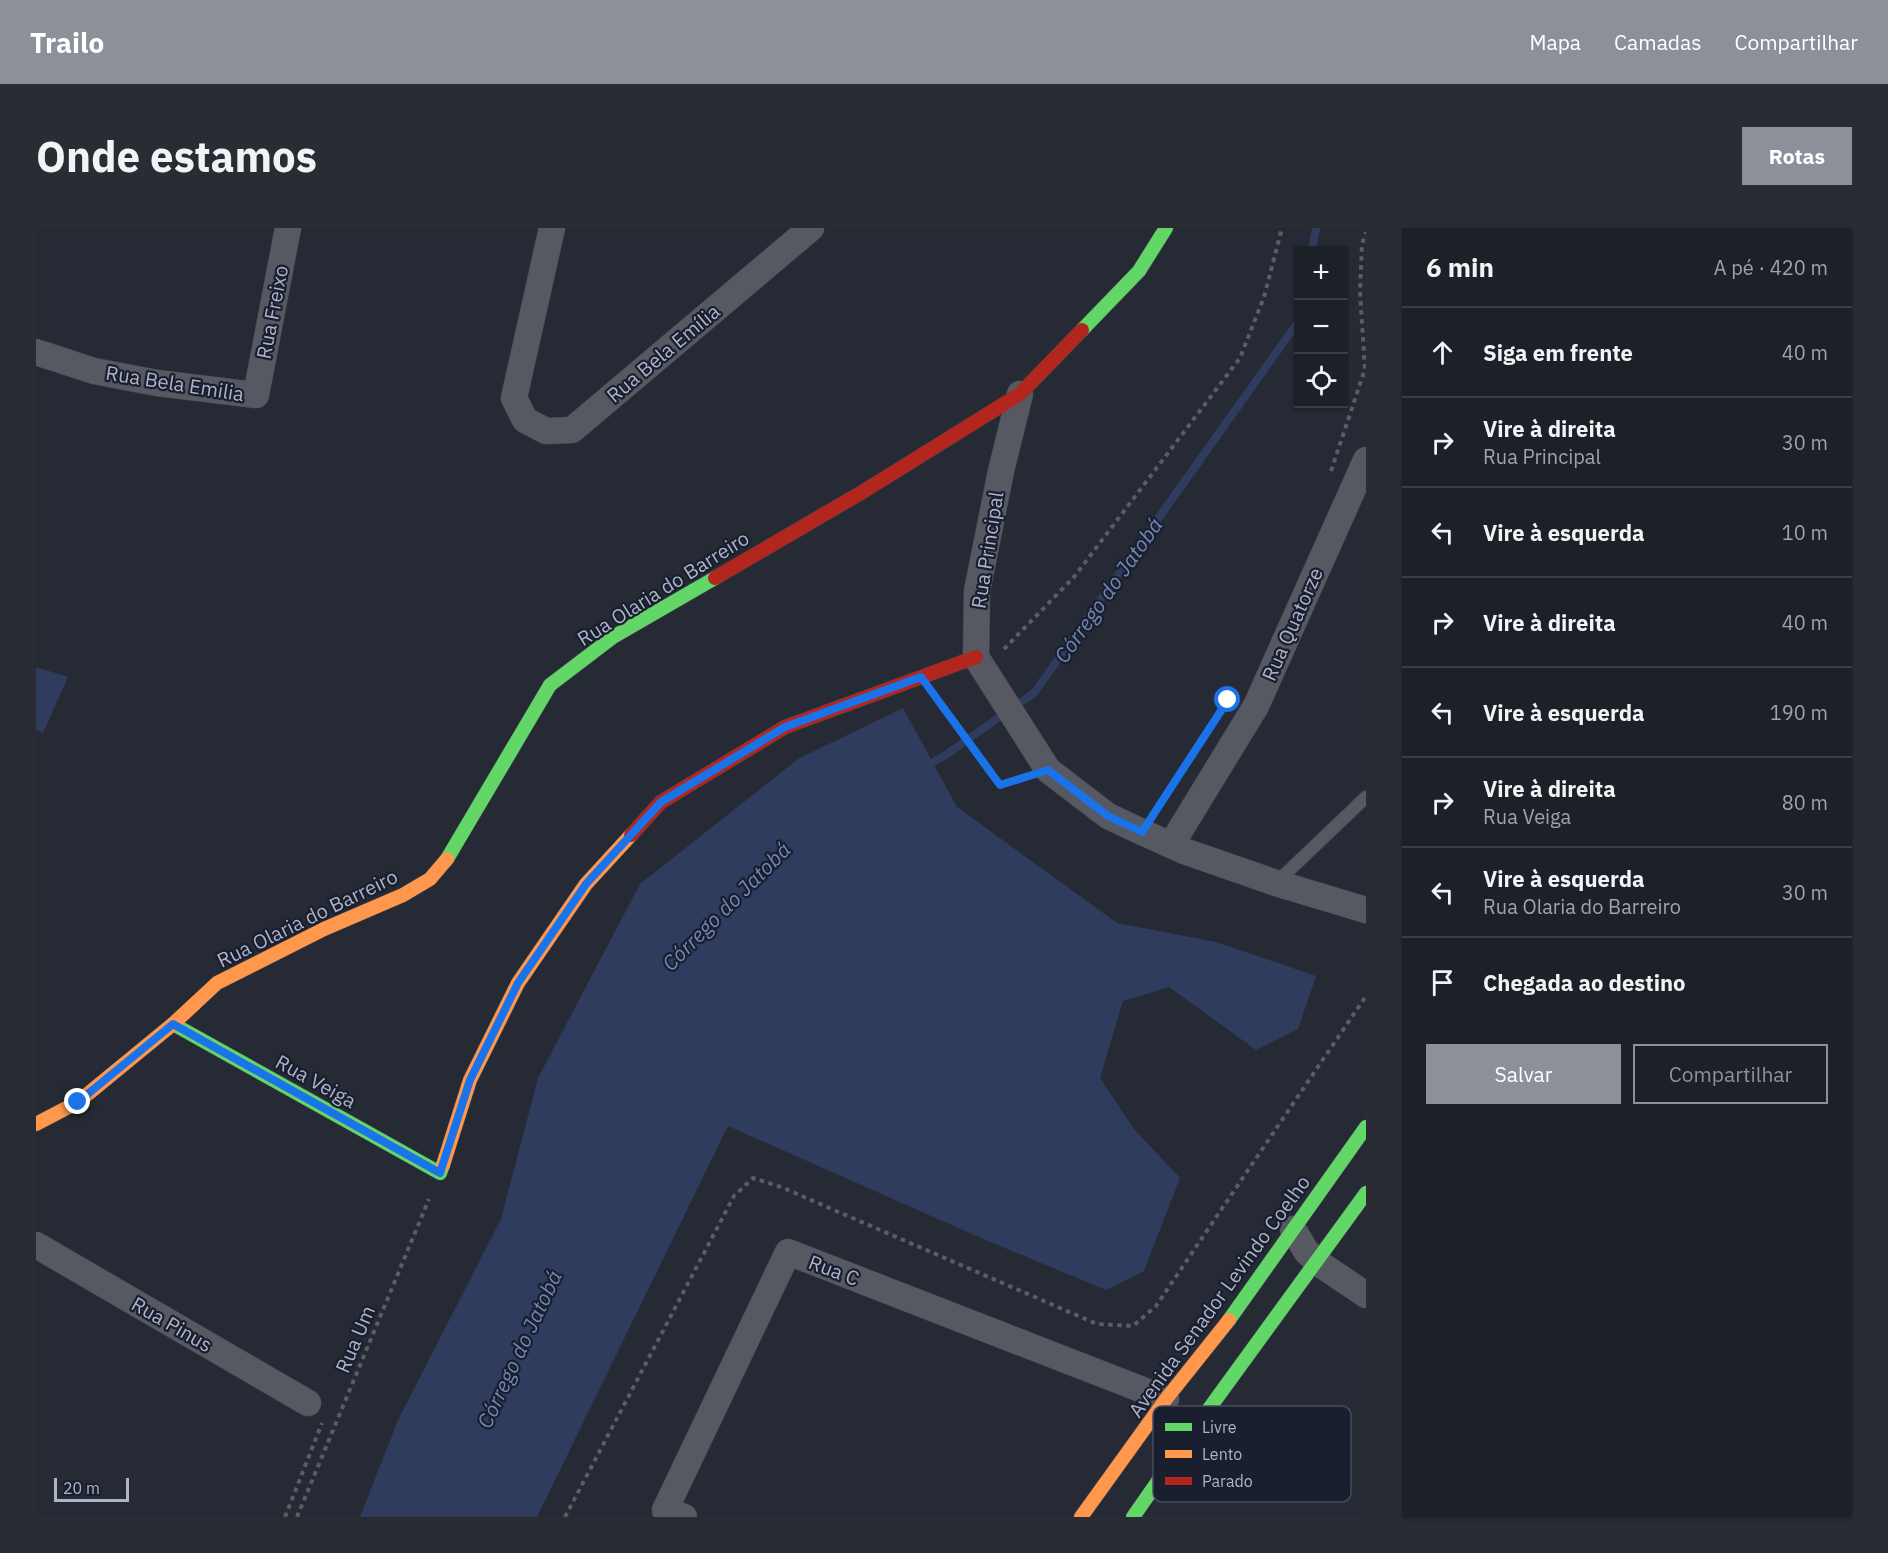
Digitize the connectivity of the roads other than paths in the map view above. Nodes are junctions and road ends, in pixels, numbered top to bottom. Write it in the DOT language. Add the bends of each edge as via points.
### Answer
graph roads {
  1 [pos="288,228"];
  2 [pos="552,228"];
  3 [pos="811,228"];
  4 [pos="1166,228"];
  5 [pos="36,352"];
  6 [pos="1020,394"];
  7 [pos="256,395"];
  8 [pos="1366,460"];
  9 [pos="984,669"];
  10 [pos="1366,797"];
  11 [pos="1171,844"];
  12 [pos="1276,883"];
  13 [pos="1366,910"];
  14 [pos="173,1024"];
  15 [pos="36,1124"];
  16 [pos="1366,1127"];
  17 [pos="1366,1193"];
  18 [pos="1293,1229"];
  19 [pos="36,1245"];
  20 [pos="1317,1262"];
  21 [pos="1366,1295"];
  22 [pos="1166,1399"];
  23 [pos="308,1403"];
  24 [pos="1161,1406"];
  25 [pos="1211,1406"];
  26 [pos="1153,1417"];
  27 [pos="1153,1488"];
  28 [pos="684,1517"];
  29 [pos="1081,1517"];
  30 [pos="1133,1517"];
  1 -- 7 [label="street, Rua Freixo"];
  2 -- 3 [label="street, Rua Bela Emília" via="514,398 525,420 546,431 573,430"];
  4 -- 6 [label="street, Rua Olaria do Barreiro" via="1139,271"];
  5 -- 7 [label="street, Rua Bela Emilia" via="94,371"];
  6 -- 9 [label="street, Rua Principal" via="1000,471 977,591"];
  6 -- 14 [label="street, Rua Olaria do Barreiro" via="864,491 613,637 550,685 452,854 430,879 217,983"];
  8 -- 11 [label="street, Rua Quatorze" via="1256,706"];
  9 -- 11 [label="street" via="1046,766 1108,816"];
  9 -- 14 [label="street, Rua Veiga" via="921,677 785,727 661,802 586,884 518,983 470,1080 440,1173"];
  10 -- 12 [label="lane"];
  11 -- 12 [label="street"];
  12 -- 13 [label="street"];
  14 -- 15 [label="street, Rua Olaria do Barreiro" via="78,1102"];
  16 -- 18 [label="street, Avenida Senador Levindo Coelho"];
  17 -- 20 [label="street"];
  18 -- 20 [label="street"];
  18 -- 22 [label="street, Avenida Senador Levindo Coelho"];
  19 -- 23 [label="street, Rua Pinus"];
  20 -- 21 [label="street"];
  20 -- 25 [label="street"];
  22 -- 24 [label="street, Avenida Senador Levindo Coelho"];
  22 -- 28 [label="street, Rua C" via="788,1252 665,1510"];
  26 -- 29 [label="street, Avenida Senador Levindo Coelho"];
  27 -- 30 [label="street"];
}
